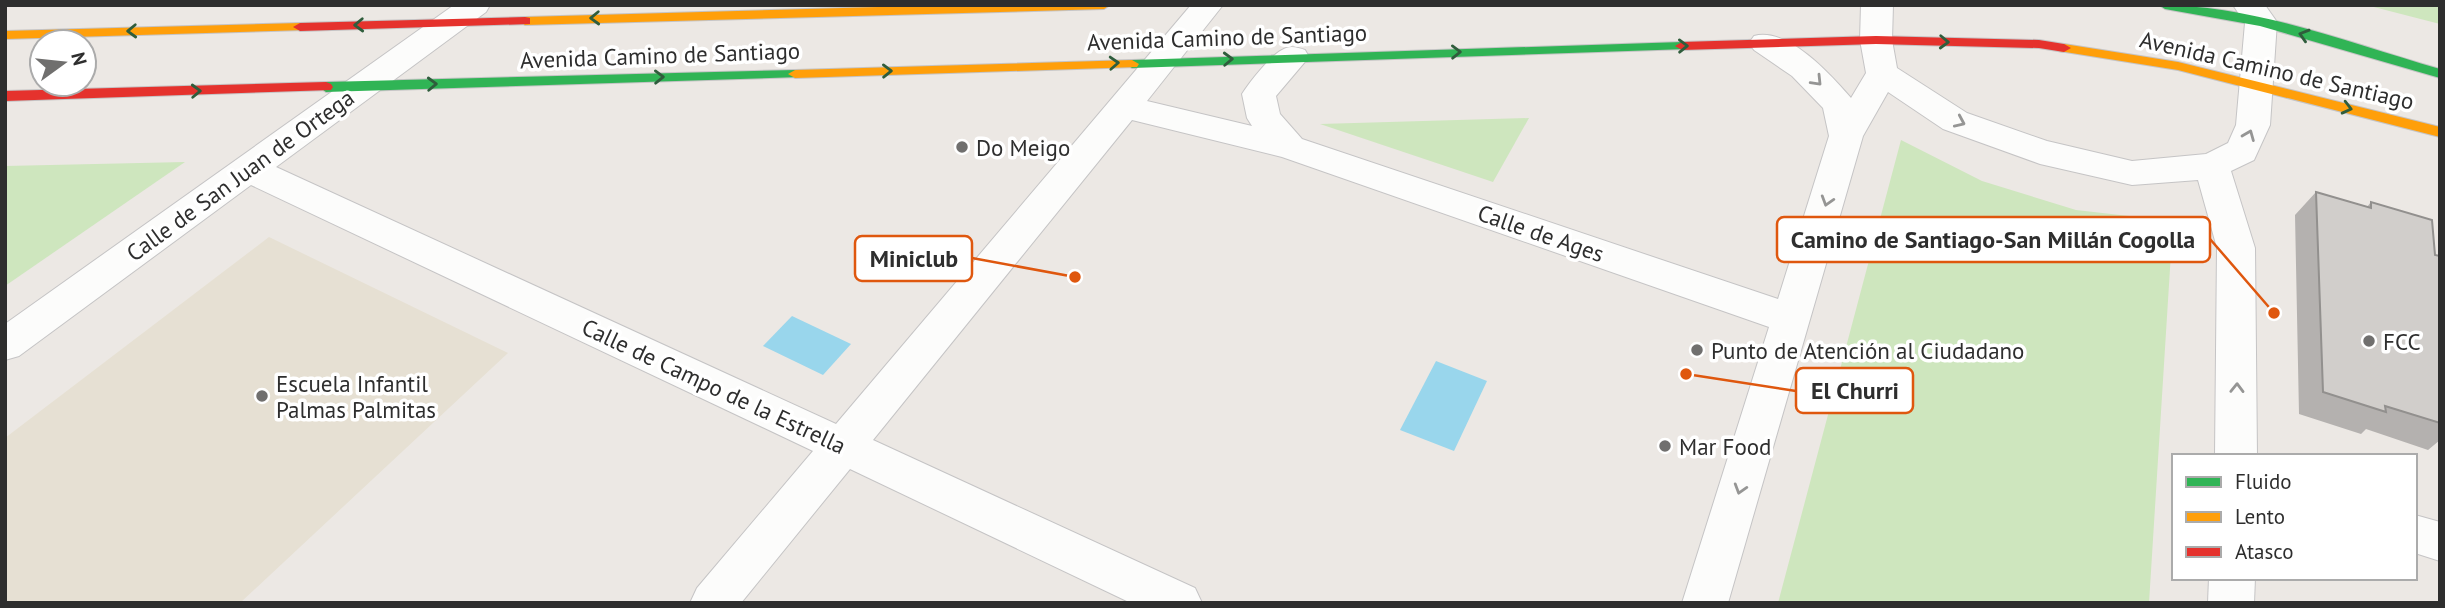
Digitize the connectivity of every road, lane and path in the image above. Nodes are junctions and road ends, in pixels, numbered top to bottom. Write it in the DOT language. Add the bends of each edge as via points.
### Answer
graph roads {
  1 [pos="1104,5"];
  2 [pos="1208,5"];
  3 [pos="1877,5"];
  4 [pos="2165,5"];
  5 [pos="463,14"];
  6 [pos="2254,14"];
  7 [pos="5,35"];
  8 [pos="1876,40"];
  9 [pos="1765,43"];
  10 [pos="1293,57"];
  11 [pos="1160,61"];
  12 [pos="1882,73"];
  13 [pos="2440,74"];
  14 [pos="364,86"];
  15 [pos="2257,86"];
  16 [pos="5,96"];
  17 [pos="1123,106"];
  18 [pos="2440,132"];
  19 [pos="1846,136"];
  20 [pos="1290,147"];
  21 [pos="2212,166"];
  22 [pos="248,169"];
  23 [pos="1791,319"];
  24 [pos="5,345"];
  25 [pos="843,447"];
  26 [pos="2236,454"];
  27 [pos="2417,535"];
  28 [pos="2440,542"];
  29 [pos="2232,580"];
  30 [pos="713,603"];
  31 [pos="1179,603"];
  32 [pos="1705,603"];
  33 [pos="2231,603"];
  1 -- 5 [label="street, Avenida Camino de Santiago, one-way"];
  2 -- 11 [label="street"];
  3 -- 8 [label="street"];
  4 -- 6 [label="street, Avenida Camino de Santiago"];
  5 -- 7 [label="street, Avenida Camino de Santiago, one-way"];
  5 -- 14 [label="street, Calle de San Juan de Ortega"];
  13 -- 6 [label="street, Avenida Camino de Santiago, one-way"];
  6 -- 15 [label="street"];
  8 -- 9 [label="street, Avenida Camino de Santiago"];
  8 -- 12 [label="street"];
  8 -- 15 [label="street, Avenida Camino de Santiago, one-way" via="2039,44 2178,66"];
  10 -- 9 [label="street, Avenida Camino de Santiago, one-way"];
  9 -- 19 [label="street, one-way" via="1804,68 1839,105"];
  11 -- 10 [label="street, Avenida Camino de Santiago, one-way"];
  10 -- 20 [label="street, Calle de Ages" via="1259,94 1264,118"];
  14 -- 11 [label="street, Avenida Camino de Santiago, one-way"];
  11 -- 17 [label="street"];
  12 -- 19 [label="street"];
  12 -- 21 [label="street, one-way" via="1955,121 2040,152 2132,173"];
  16 -- 14 [label="street, Avenida Camino de Santiago, one-way"];
  14 -- 22 [label="street, Calle de San Juan de Ortega"];
  15 -- 18 [label="street, Avenida Camino de Santiago, one-way"];
  21 -- 15 [label="street, one-way" via="2242,151 2253,125"];
  17 -- 20 [label="street, Calle de Ages"];
  17 -- 25 [label="street"];
  19 -- 23 [label="street, one-way"];
  20 -- 23 [label="street, Calle de Ages"];
  26 -- 21 [label="street, one-way" via="2236,248"];
  22 -- 24 [label="street, Calle de San Juan de Ortega"];
  22 -- 25 [label="street, Calle de Campo de la Estrella"];
  23 -- 32 [label="street, one-way"];
  25 -- 30 [label="street"];
  25 -- 31 [label="street, Calle de Campo de la Estrella"];
  27 -- 28 [label="street"];
  29 -- 33 [label="street"];
}
